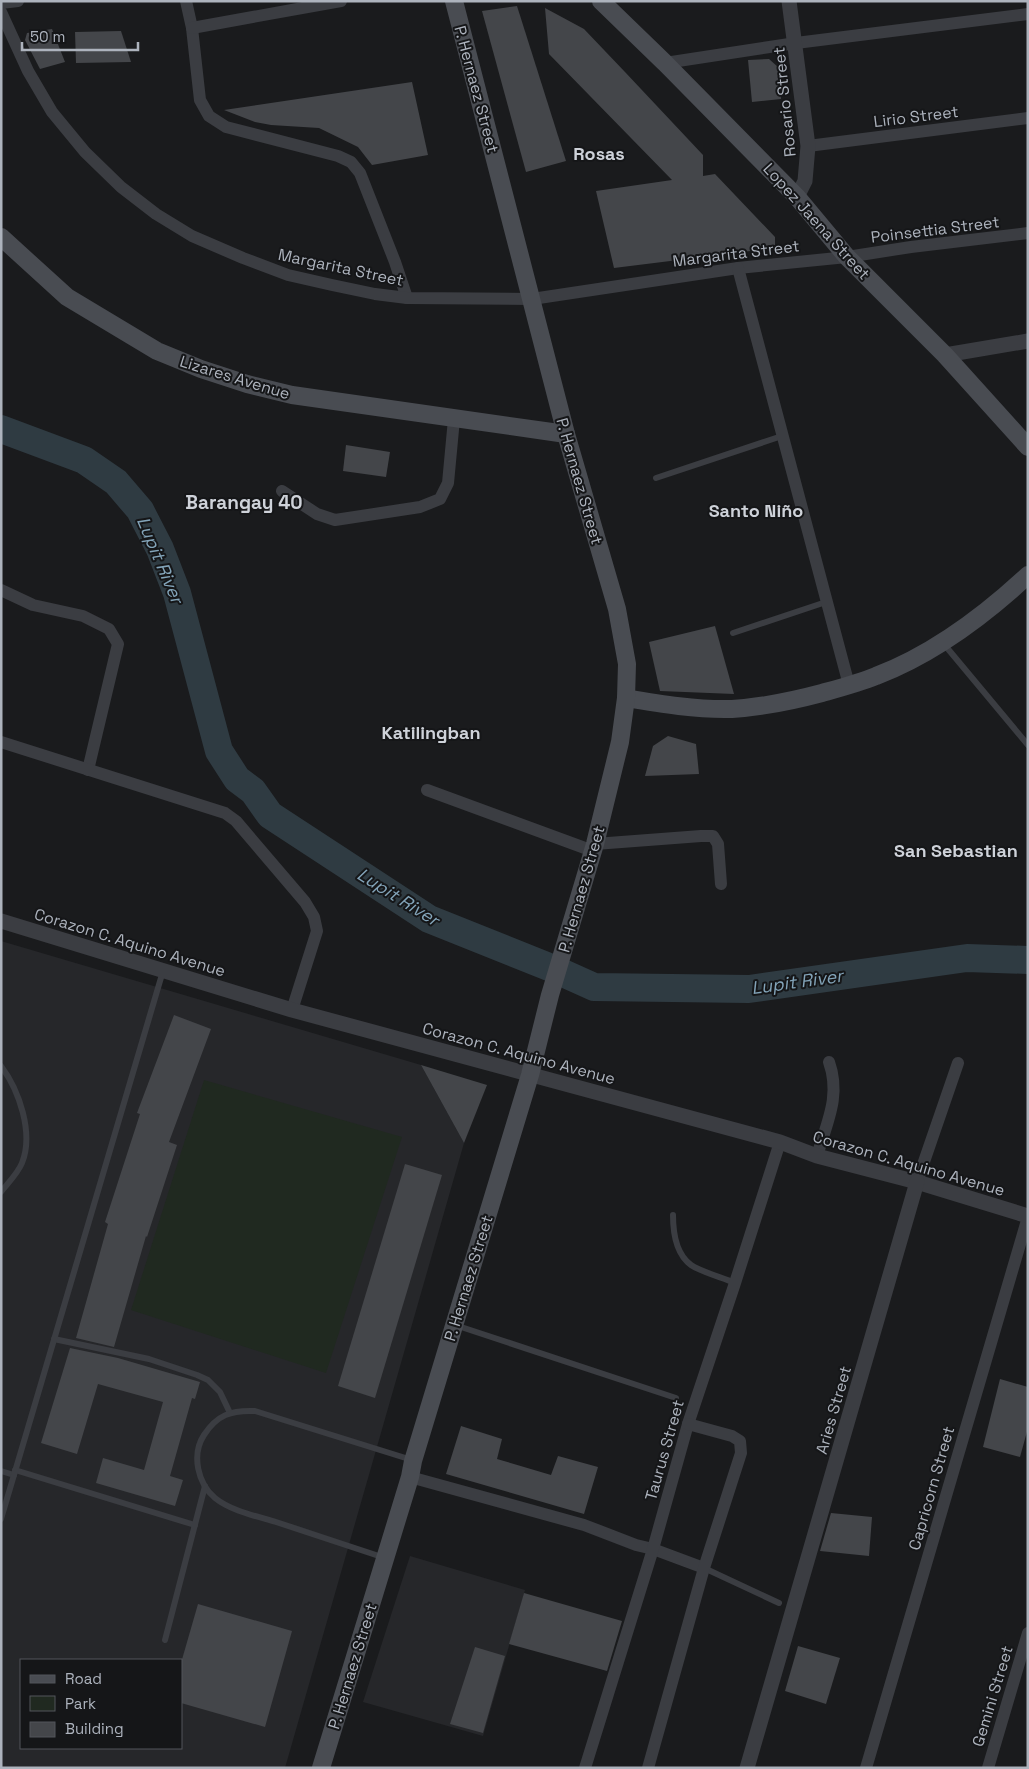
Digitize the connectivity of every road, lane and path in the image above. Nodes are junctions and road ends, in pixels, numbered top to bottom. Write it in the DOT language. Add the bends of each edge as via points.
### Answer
graph roads {
  1 [pos="18,1"];
  2 [pos="186,1"];
  3 [pos="341,1"];
  4 [pos="454,1"];
  5 [pos="601,1"];
  6 [pos="789,1"];
  7 [pos="1,3"];
  8 [pos="1,12"];
  9 [pos="1028,14"];
  10 [pos="192,28"];
  11 [pos="796,43"];
  12 [pos="665,63"];
  13 [pos="1028,118"];
  14 [pos="808,146"];
  15 [pos="797,197"];
  16 [pos="1028,233"];
  17 [pos="2,238"];
  18 [pos="847,257"];
  19 [pos="738,268"];
  20 [pos="407,298"];
  21 [pos="532,299"];
  22 [pos="1028,341"];
  23 [pos="945,355"];
  24 [pos="454,419"];
  25 [pos="566,434"];
  26 [pos="782,436"];
  27 [pos="1028,446"];
  28 [pos="656,478"];
  29 [pos="282,491"];
  30 [pos="1028,575"];
  31 [pos="1,590"];
  32 [pos="826,602"];
  33 [pos="733,633"];
  34 [pos="942,642"];
  35 [pos="849,685"];
  36 [pos="626,698"];
  37 [pos="1,742"];
  38 [pos="1028,745"];
  39 [pos="88,770"];
  40 [pos="427,790"];
  41 [pos="594,848"];
  42 [pos="721,884"];
  43 [pos="1,921"];
  44 [pos="163,969"];
  45 [pos="292,1010"];
  46 [pos="829,1062"];
  47 [pos="958,1063"];
  48 [pos="1,1066"];
  49 [pos="530,1075"];
  50 [pos="780,1142"];
  51 [pos="817,1156"];
  52 [pos="917,1182"];
  53 [pos="1,1192"];
  54 [pos="673,1216"];
  55 [pos="1028,1217"];
  56 [pos="735,1283"];
  57 [pos="454,1324"];
  58 [pos="54,1339"];
  59 [pos="676,1398"];
  60 [pos="230,1413"];
  61 [pos="688,1424"];
  62 [pos="412,1469"];
  63 [pos="1,1471"];
  64 [pos="15,1473"];
  65 [pos="205,1486"];
  66 [pos="1,1519"];
  67 [pos="195,1525"];
  68 [pos="653,1550"];
  69 [pos="385,1558"];
  70 [pos="704,1568"];
  71 [pos="779,1603"];
  72 [pos="1028,1633"];
  73 [pos="165,1640"];
  74 [pos="321,1768"];
  75 [pos="585,1768"];
  76 [pos="648,1768"];
  77 [pos="747,1768"];
  78 [pos="866,1768"];
  79 [pos="988,1768"];
  1 -- 7 [label="street"];
  2 -- 10 [label="street"];
  3 -- 10 [label="street"];
  4 -- 21 [label="main road, P. Hernaez Street"];
  5 -- 12 [label="main road, Lopez Jaena Street"];
  6 -- 11 [label="street, Rosario Street"];
  8 -- 20 [label="street, Margarita Street" via="28,71 52,112 85,152 121,187 156,214 192,236 288,275"];
  9 -- 11 [label="street"];
  10 -- 20 [label="street" via="200,100 209,116 226,127 351,162 360,173"];
  11 -- 12 [label="street"];
  11 -- 14 [label="street, Rosario Street"];
  12 -- 15 [label="main road, Lopez Jaena Street"];
  13 -- 14 [label="street, Lirio Street"];
  14 -- 15 [label="street, Rosario Street" via="804,181"];
  15 -- 18 [label="main road, Lopez Jaena Street"];
  16 -- 18 [label="street, Poinsettia Street"];
  17 -- 24 [label="main road, Lizares Avenue" via="67,297 157,351 201,369 292,395"];
  18 -- 19 [label="street, Margarita Street"];
  18 -- 23 [label="main road, Lopez Jaena Street"];
  19 -- 21 [label="street, Margarita Street"];
  19 -- 26 [label="street"];
  20 -- 21 [label="street, Margarita Street"];
  21 -- 25 [label="main road, P. Hernaez Street"];
  22 -- 23 [label="street"];
  23 -- 27 [label="main road, Lopez Jaena Street"];
  24 -- 25 [label="main road, Lizares Avenue"];
  24 -- 29 [label="street" via="448,483 440,499 402,510 335,520 317,514"];
  25 -- 36 [label="main road, P. Hernaez Street" via="617,609 627,664"];
  26 -- 28 [label="lane"];
  26 -- 32 [label="street"];
  30 -- 34 [label="main road" via="1003,598"];
  31 -- 39 [label="street" via="33,605 83,616 109,629 118,644"];
  32 -- 33 [label="lane"];
  32 -- 35 [label="street"];
  34 -- 35 [label="main road" via="877,676"];
  34 -- 38 [label="lane"];
  35 -- 36 [label="main road" via="787,702 731,709 675,706"];
  36 -- 41 [label="main road, P. Hernaez Street" via="620,742"];
  37 -- 39 [label="street"];
  39 -- 45 [label="street" via="225,814 246,832 314,917 317,931"];
  40 -- 41 [label="street"];
  41 -- 42 [label="street" via="713,836 718,844"];
  41 -- 49 [label="main road, P. Hernaez Street"];
  43 -- 44 [label="street, Corazon C. Aquino Avenue"];
  44 -- 45 [label="street, Corazon C. Aquino Avenue"];
  44 -- 58 [label="lane"];
  45 -- 49 [label="street, Corazon C. Aquino Avenue"];
  46 -- 51 [label="street" via="834,1076 834,1098"];
  47 -- 52 [label="street, Aries Street"];
  48 -- 53 [label="lane" via="20,1101 26,1148 21,1164"];
  49 -- 50 [label="street, Corazon C. Aquino Avenue"];
  49 -- 57 [label="main road, P. Hernaez Street"];
  50 -- 51 [label="street, Corazon C. Aquino Avenue"];
  50 -- 56 [label="street, Taurus Street"];
  51 -- 52 [label="street, Corazon C. Aquino Avenue"];
  52 -- 55 [label="street, Corazon C. Aquino Avenue"];
  52 -- 77 [label="street, Aries Street"];
  54 -- 56 [label="lane" via="678,1247 691,1265"];
  55 -- 78 [label="street, Capricorn Street"];
  56 -- 61 [label="street, Taurus Street"];
  57 -- 59 [label="lane"];
  57 -- 62 [label="main road, P. Hernaez Street"];
  58 -- 60 [label="lane" via="149,1359 197,1375 208,1380 220,1392"];
  58 -- 64 [label="lane"];
  60 -- 62 [label="lane" via="255,1411"];
  60 -- 65 [label="lane" via="210,1425 201,1439 198,1471"];
  61 -- 68 [label="street, Taurus Street"];
  61 -- 70 [label="street" via="740,1441 741,1453"];
  62 -- 68 [label="street"];
  62 -- 69 [label="main road, P. Hernaez Street"];
  63 -- 64 [label="lane"];
  64 -- 66 [label="lane"];
  64 -- 67 [label="lane"];
  65 -- 67 [label="lane"];
  65 -- 69 [label="lane" via="216,1498 239,1510"];
  67 -- 73 [label="lane"];
  68 -- 70 [label="street"];
  68 -- 75 [label="street, Taurus Street"];
  69 -- 74 [label="main road, P. Hernaez Street"];
  70 -- 71 [label="lane"];
  70 -- 76 [label="street"];
  72 -- 79 [label="street, Gemini Street"];
}
